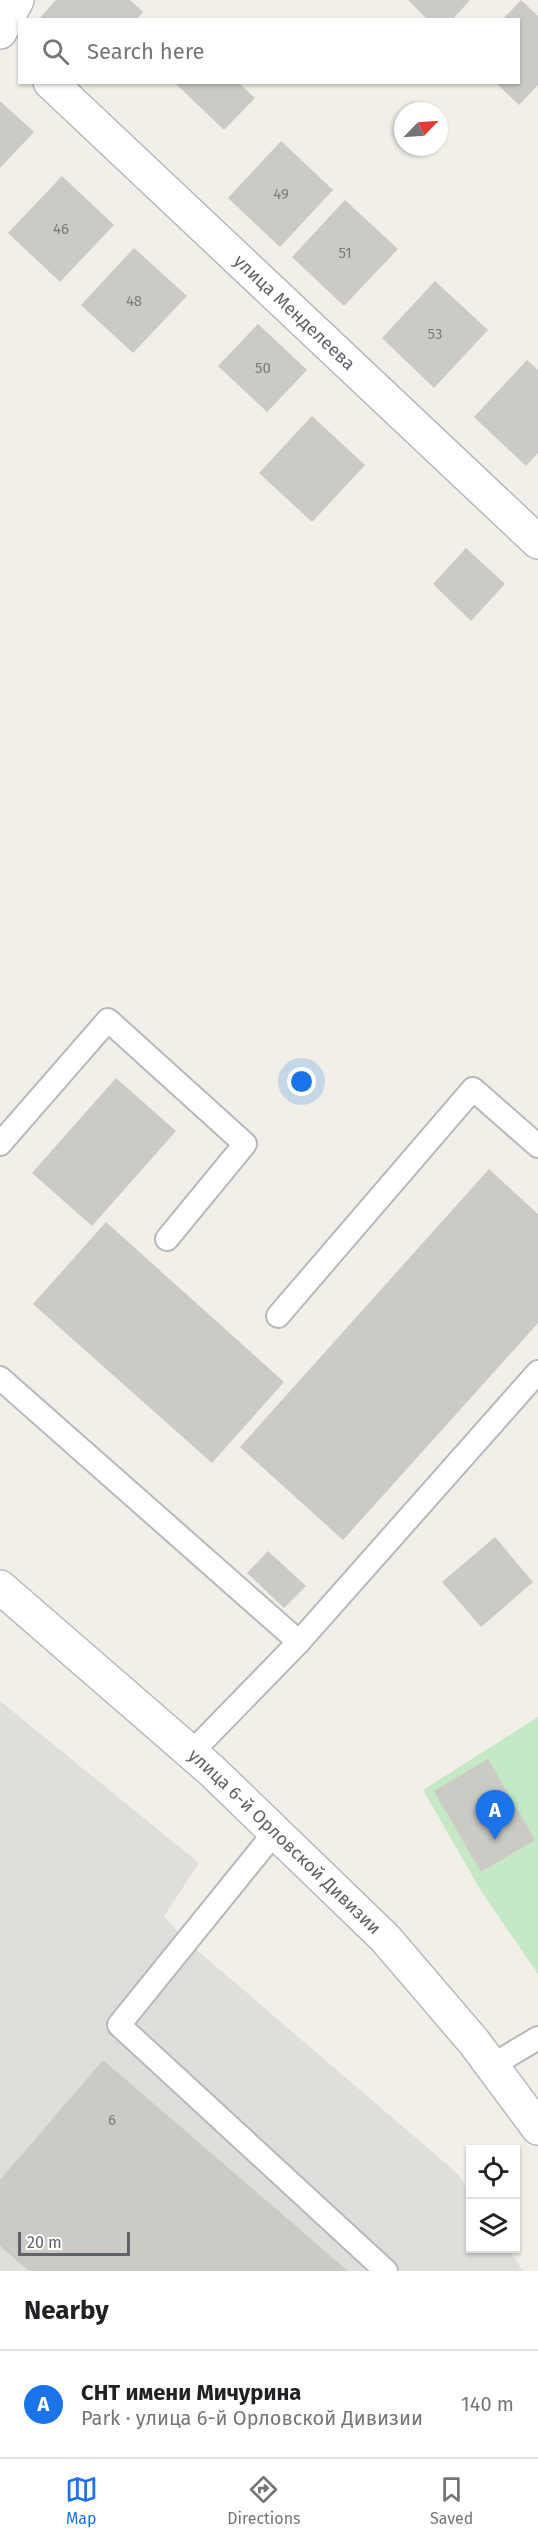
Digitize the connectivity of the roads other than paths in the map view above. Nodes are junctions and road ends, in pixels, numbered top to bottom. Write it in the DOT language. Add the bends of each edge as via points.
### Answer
graph roads {
  1 [pos="17,0"];
  2 [pos="0,34"];
  3 [pos="18,51"];
  4 [pos="52,84"];
  5 [pos="538,542"];
  6 [pos="0,1144"];
  7 [pos="538,1146"];
  8 [pos="167,1239"];
  9 [pos="278,1316"];
  10 [pos="538,1372"];
  11 [pos="0,1378"];
  12 [pos="0,1587"];
  13 [pos="299,1642"];
  14 [pos="191,1753"];
  15 [pos="274,1832"];
  16 [pos="538,2038"];
  17 [pos="491,2066"];
  18 [pos="538,2128"];
  19 [pos="386,2271"];
  1 -- 2 [label="street"];
  2 -- 3 [label="street"];
  4 -- 5 [label="street, улица Менделеева"];
  6 -- 8 [label="lane" via="108,1020 245,1144"];
  7 -- 9 [label="lane" via="473,1089"];
  10 -- 13 [label="lane"];
  11 -- 13 [label="lane"];
  12 -- 14 [label="street, улица 6-й Орловской Дивизии"];
  13 -- 14 [label="lane"];
  14 -- 15 [label="street, улица 6-й Орловской Дивизии"];
  15 -- 17 [label="street, улица 6-й Орловской Дивизии" via="385,1938"];
  15 -- 19 [label="lane" via="119,2025"];
  16 -- 17 [label="lane"];
  17 -- 18 [label="street, улица 6-й Орловской Дивизии"];
}
